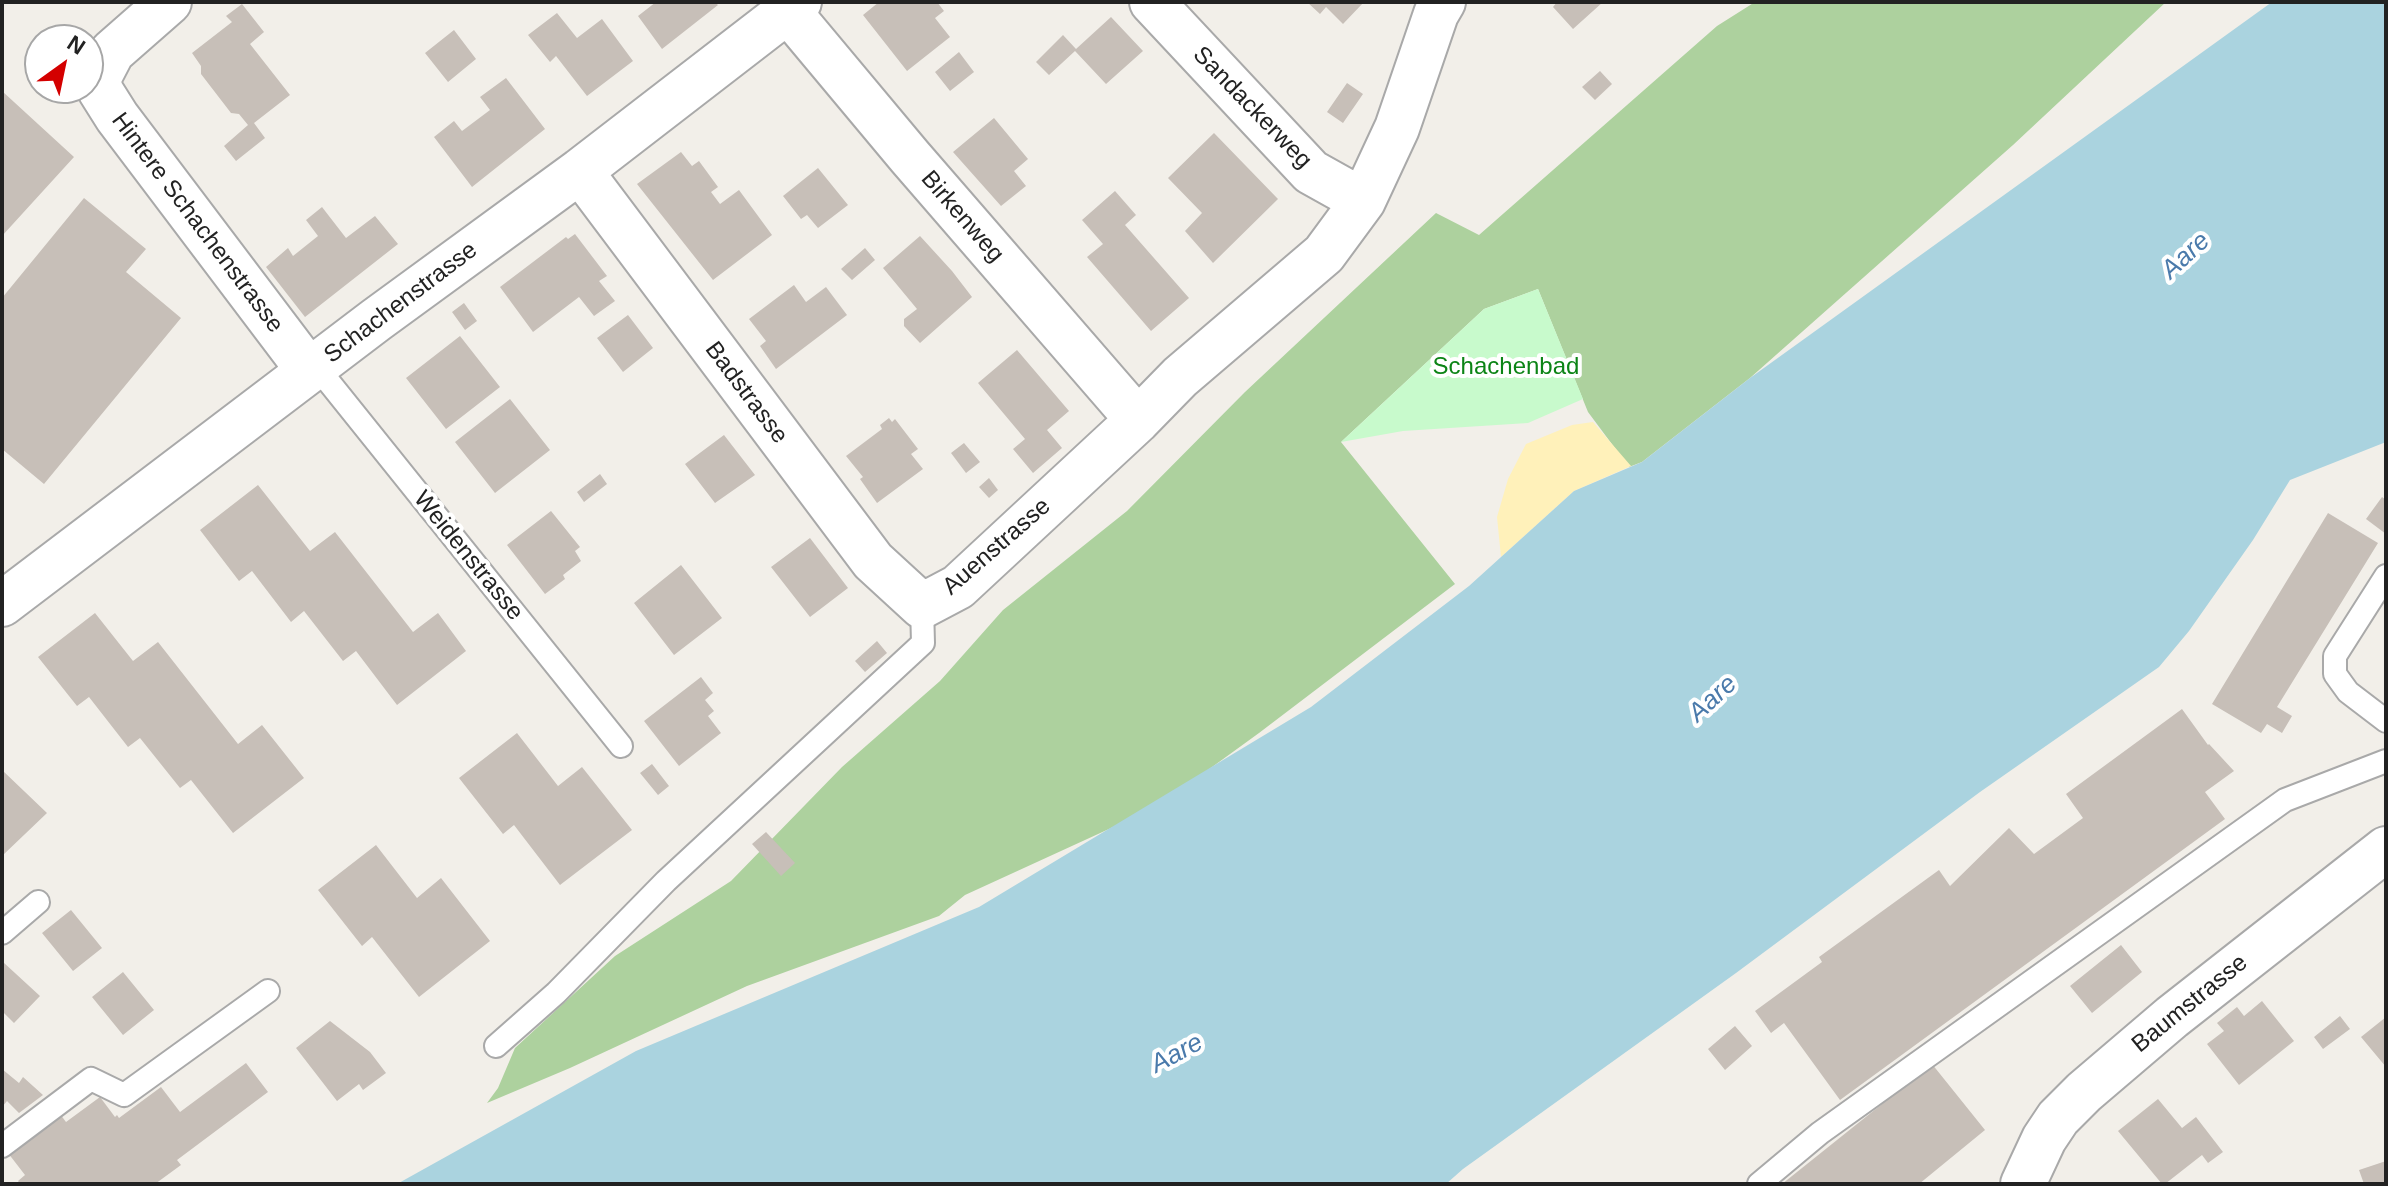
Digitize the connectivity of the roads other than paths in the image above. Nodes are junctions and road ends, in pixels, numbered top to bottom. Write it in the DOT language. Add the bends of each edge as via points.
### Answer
graph roads {
  1 [pos="169,2"];
  2 [pos="1152,2"];
  3 [pos="1443,2"];
  4 [pos="794,7"];
  5 [pos="580,171"];
  6 [pos="1363,201"];
  7 [pos="312,369"];
  8 [pos="1138,420"];
  9 [pos="2386,576"];
  10 [pos="2,604"];
  11 [pos="922,606"];
  12 [pos="2386,721"];
  13 [pos="621,746"];
  14 [pos="2386,761"];
  15 [pos="2386,849"];
  16 [pos="38,902"];
  17 [pos="2,933"];
  18 [pos="268,991"];
  19 [pos="496,1046"];
  20 [pos="2,1146"];
  21 [pos="1759,1184"];
  22 [pos="2023,1184"];
  1 -- 7 [label="street, Hintere Schachenstrasse" via="112,52 99,77 100,90"];
  2 -- 6 [label="street, Sandackerweg" via="1311,172"];
  3 -- 6 [label="street, Auenstrasse" via="1397,128"];
  4 -- 5 [label="street, Schachenstrasse"];
  4 -- 8 [label="street, Birkenweg" via="921,169"];
  5 -- 7 [label="street, Schachenstrasse"];
  5 -- 11 [label="street, Badstrasse" via="873,561"];
  6 -- 8 [label="street, Auenstrasse" via="1324,254 1180,377"];
  7 -- 10 [label="street, Schachenstrasse"];
  7 -- 13 [label="lane, Weidenstrasse"];
  8 -- 11 [label="street, Auenstrasse" via="958,587"];
  9 -- 12 [label="lane" via="2335,656 2335,674 2348,692"];
  11 -- 19 [label="lane, Auenstrasse" via="923,643"];
  14 -- 21 [label="lane" via="2285,800 1820,1133"];
  15 -- 22 [label="street, Baumstrasse" via="2084,1092 2044,1139"];
  16 -- 17 [label="lane"];
  18 -- 20 [label="lane" via="124,1095 91,1079"];
}
